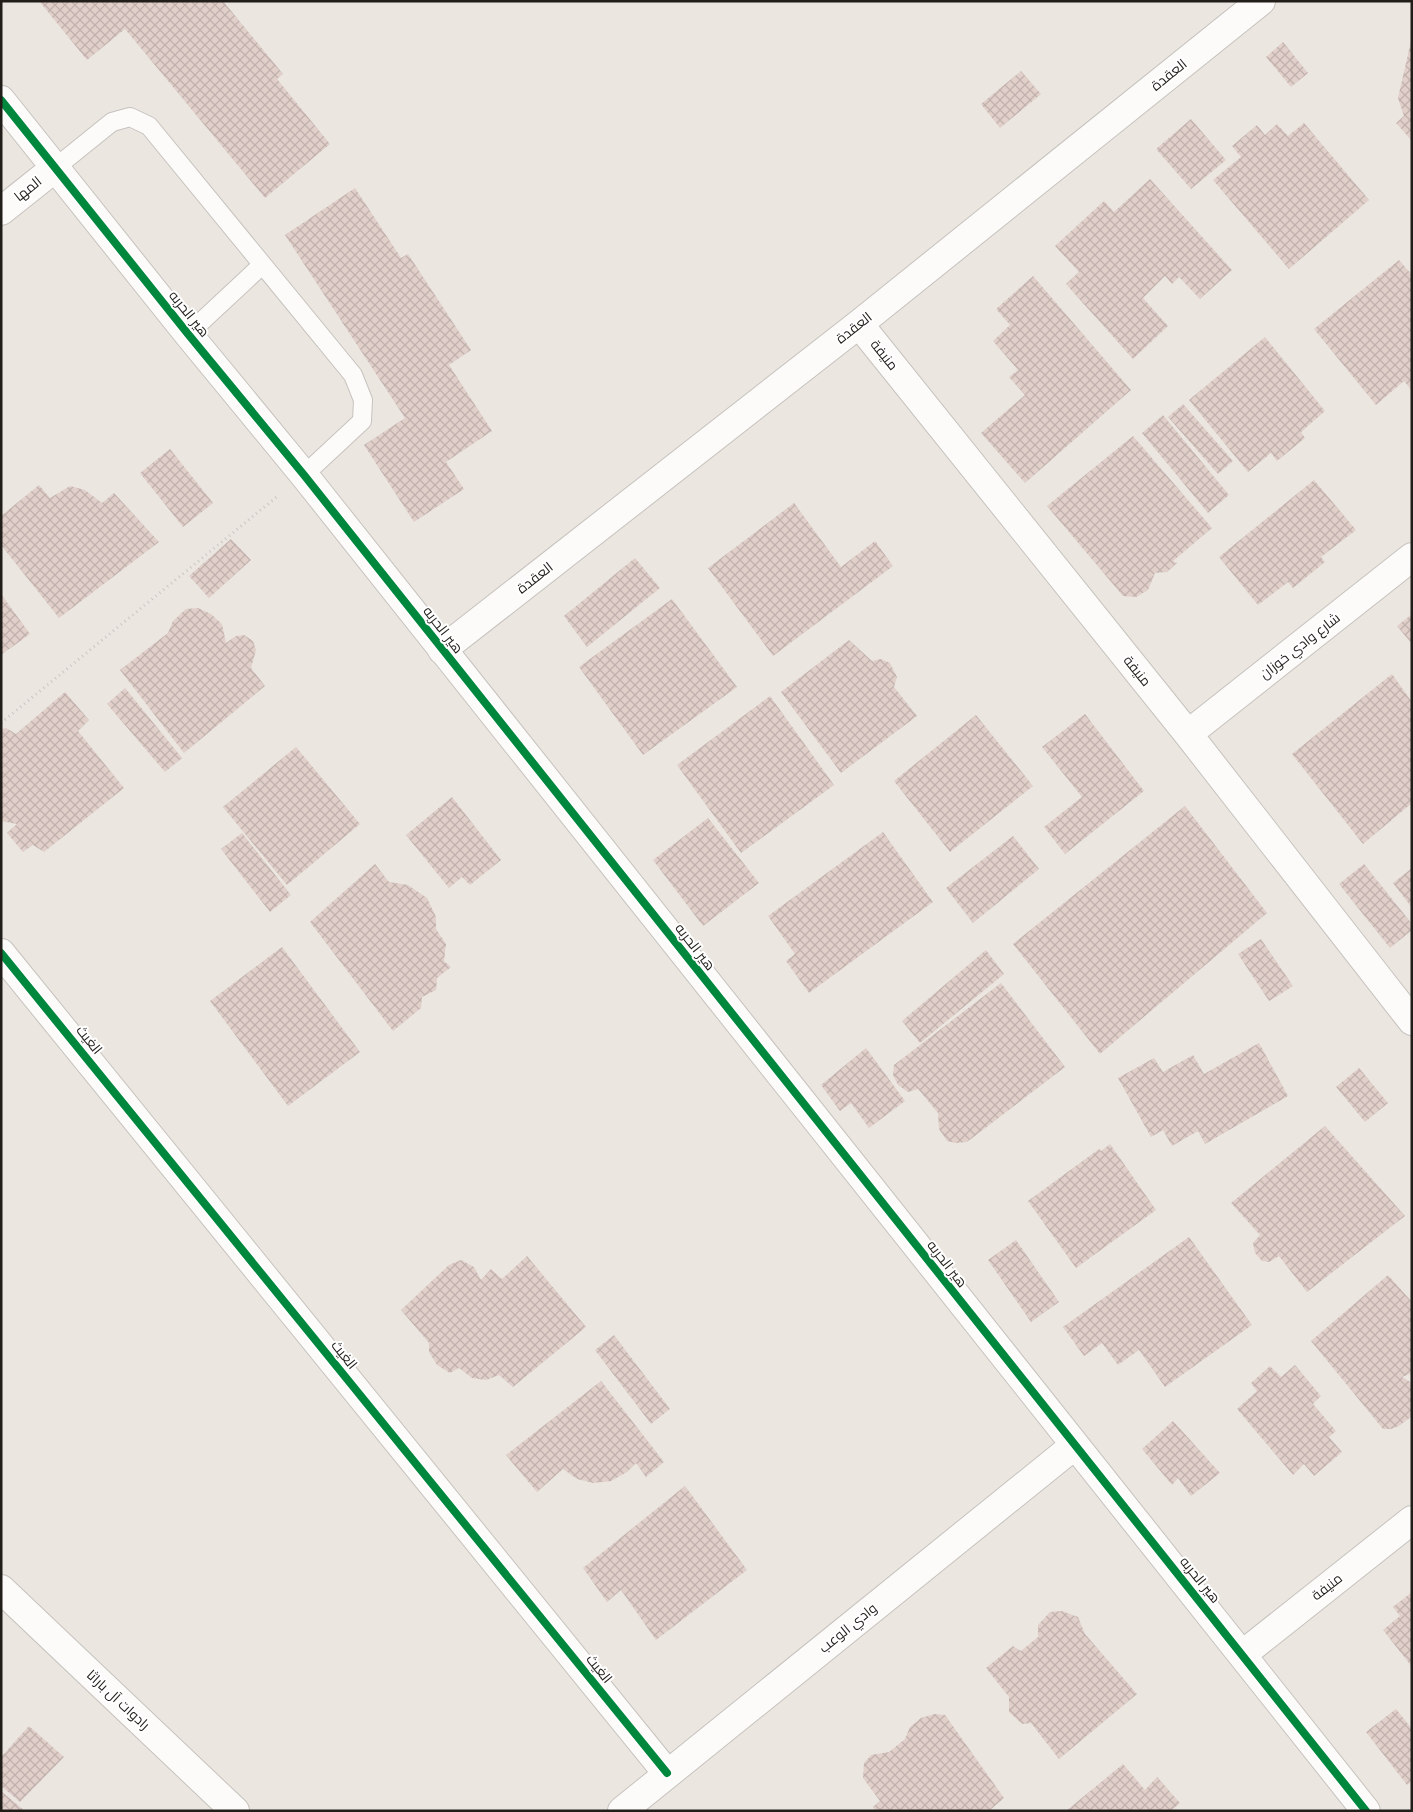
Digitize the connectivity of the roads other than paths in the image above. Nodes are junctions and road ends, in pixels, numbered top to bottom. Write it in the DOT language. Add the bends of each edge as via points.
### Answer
graph roads {
  1 [pos="1261,1"];
  2 [pos="1,100"];
  3 [pos="55,168"];
  4 [pos="1,211"];
  5 [pos="262,265"];
  6 [pos="859,324"];
  7 [pos="188,334"];
  8 [pos="304,475"];
  9 [pos="1412,557"];
  10 [pos="442,650"];
  11 [pos="1188,734"];
  12 [pos="1,953"];
  13 [pos="1412,1022"];
  14 [pos="1075,1446"];
  15 [pos="1412,1520"];
  16 [pos="1,1589"];
  17 [pos="1243,1654"];
  18 [pos="668,1773"];
  19 [pos="231,1809"];
  20 [pos="622,1811"];
  21 [pos="1366,1811"];
  1 -- 6 [label="street, العقدة"];
  2 -- 3 [label="street, هير الحربه"];
  3 -- 4 [label="street, المها"];
  3 -- 5 [label="lane" via="112,122 130,117 149,126"];
  3 -- 7 [label="street, هير الحربه"];
  5 -- 7 [label="lane"];
  5 -- 8 [label="lane" via="353,375 363,400 362,421"];
  6 -- 10 [label="street, العقدة"];
  6 -- 11 [label="street, منيفة"];
  7 -- 8 [label="street, هير الحربه"];
  8 -- 10 [label="street, هير الحربه"];
  9 -- 11 [label="street, شارع وادي خوزان"];
  10 -- 14 [label="street, هير الحربه"];
  11 -- 13 [label="street, منيفة"];
  12 -- 18 [label="street, الغيث"];
  14 -- 17 [label="street, هير الحربه"];
  14 -- 18 [label="street, وادي الوعب"];
  15 -- 17 [label="street, منيفة"];
  16 -- 19 [label="street, رادوات آل باراثا"];
  17 -- 21 [label="street, هير الحربه"];
  18 -- 20 [label="street, وادي الوعب"];
}
